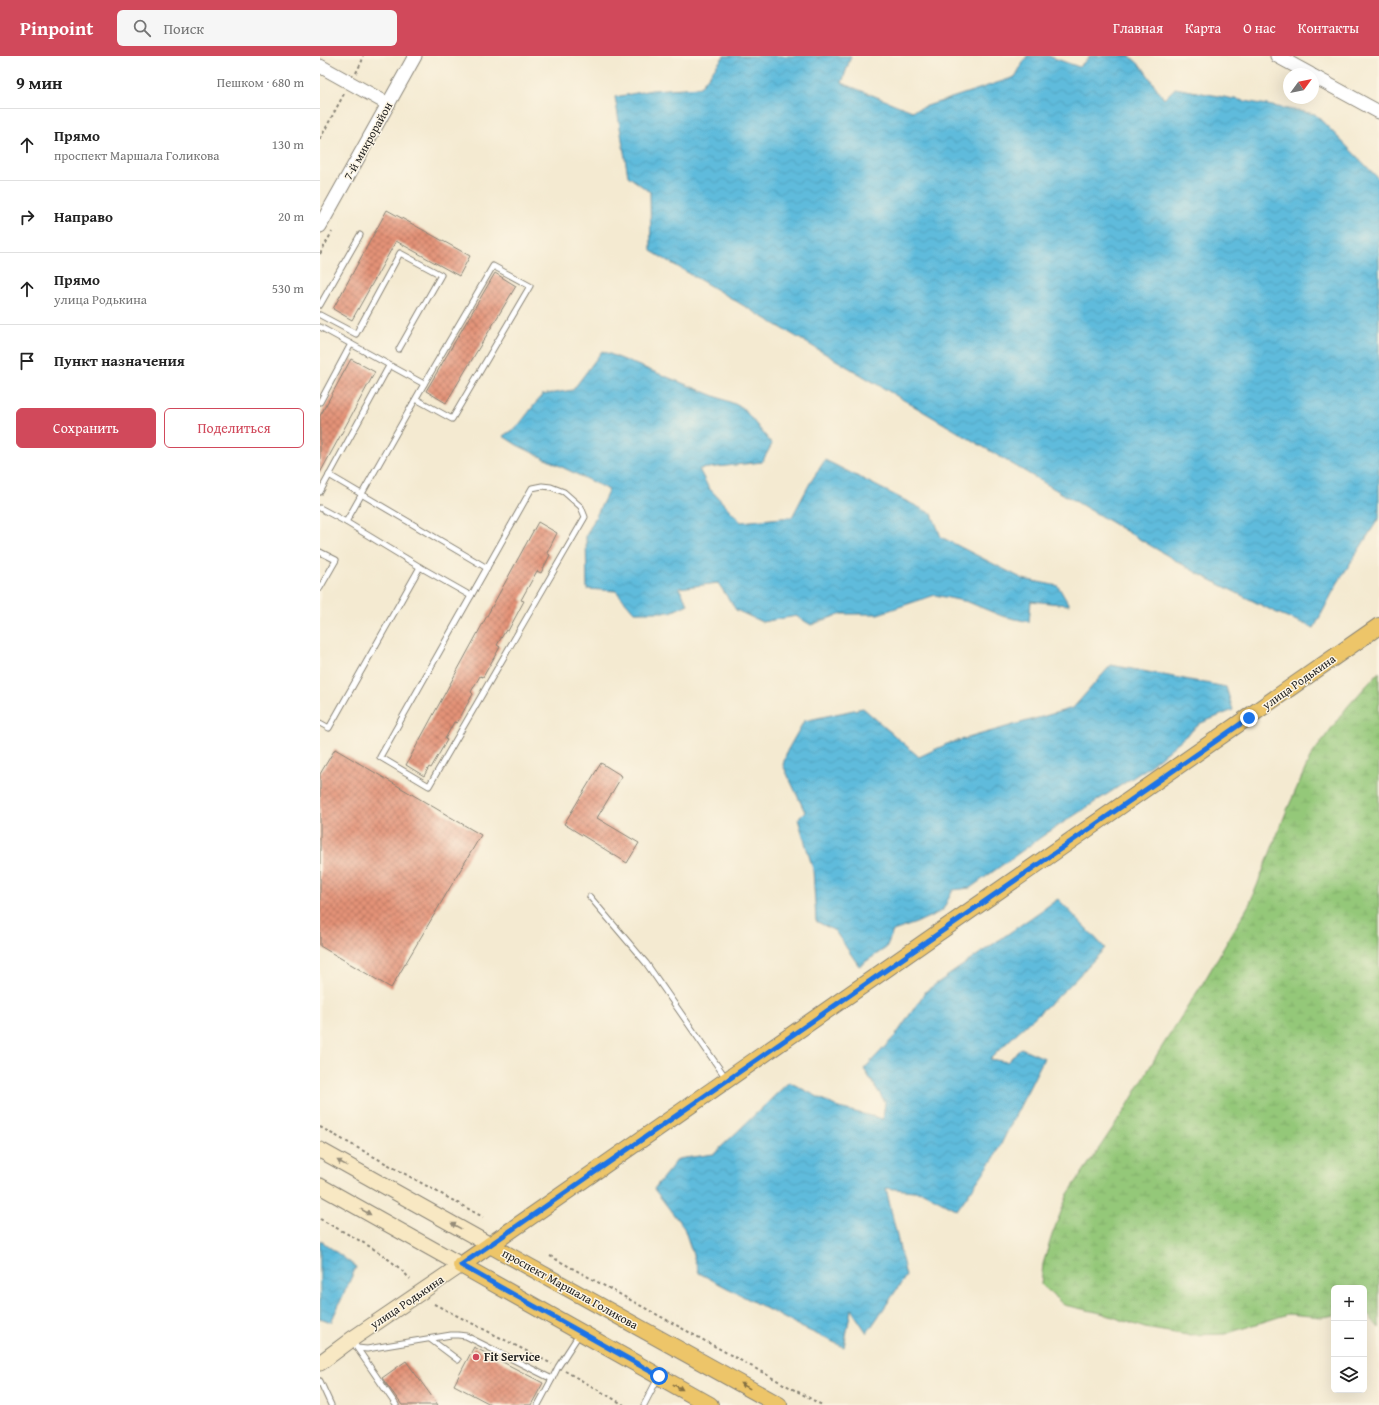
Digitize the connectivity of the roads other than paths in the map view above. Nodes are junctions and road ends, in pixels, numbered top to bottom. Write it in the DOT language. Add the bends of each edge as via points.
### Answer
graph roads {
  1 [pos="415,56"];
  2 [pos="1277,56"];
  3 [pos="320,66"];
  4 [pos="1299,68"];
  5 [pos="1319,79"];
  6 [pos="388,104"];
  7 [pos="1379,112"];
  8 [pos="320,226"];
  9 [pos="360,235"];
  10 [pos="320,305"];
  11 [pos="320,315"];
  12 [pos="320,327"];
  13 [pos="351,344"];
  14 [pos="399,349"];
  15 [pos="389,366"];
  16 [pos="424,384"];
  17 [pos="416,399"];
  18 [pos="320,402"];
  19 [pos="329,475"];
  20 [pos="320,492"];
  21 [pos="362,495"];
  22 [pos="320,508"];
  23 [pos="346,522"];
  24 [pos="320,552"];
  25 [pos="420,567"];
  26 [pos="487,568"];
  27 [pos="320,588"];
  28 [pos="471,596"];
  29 [pos="1379,626"];
  30 [pos="320,723"];
  31 [pos="590,897"];
  32 [pos="727,1080"];
  33 [pos="320,1150"];
  34 [pos="320,1186"];
  35 [pos="490,1245"];
  36 [pos="461,1265"];
  37 [pos="580,1332"];
  38 [pos="430,1338"];
  39 [pos="355,1344"];
  40 [pos="458,1360"];
  41 [pos="320,1363"];
  42 [pos="659,1376"];
  43 [pos="552,1379"];
  44 [pos="320,1381"];
  45 [pos="331,1405"];
  46 [pos="396,1405"];
  47 [pos="538,1405"];
  48 [pos="644,1405"];
  49 [pos="710,1405"];
  50 [pos="779,1405"];
  1 -- 6 [label="street, 7-й микрорайон"];
  2 -- 4 [label="street"];
  3 -- 6 [label="street"];
  5 -- 7 [label="street"];
  6 -- 8 [label="street, 7-й микрорайон"];
  9 -- 10 [label="lane"];
  11 -- 14 [label="lane" via="356,334 400,253 441,276"];
  12 -- 13 [label="lane"];
  13 -- 15 [label="lane"];
  13 -- 18 [label="lane"];
  15 -- 16 [label="lane"];
  15 -- 19 [label="lane"];
  16 -- 17 [label="lane"];
  16 -- 17 [label="lane" via="493,266 530,286 452,419"];
  17 -- 21 [label="lane"];
  19 -- 20 [label="lane"];
  19 -- 21 [label="lane"];
  21 -- 23 [label="lane"];
  21 -- 26 [label="lane"];
  22 -- 23 [label="lane"];
  23 -- 25 [label="lane"];
  24 -- 27 [label="lane" via="336,560"];
  25 -- 28 [label="lane"];
  25 -- 30 [label="lane" via="329,728"];
  26 -- 28 [label="lane"];
  26 -- 28 [label="lane" via="532,488 551,487 564,492 581,506 585,517 429,786 380,757"];
  29 -- 32 [label="main road, улица Родькина"];
  31 -- 32 [label="lane" via="646,963"];
  32 -- 35 [label="main road, улица Родькина"];
  35 -- 33 [label="main road, проспект Маршала Голикова, one-way"];
  34 -- 36 [label="main road, one-way"];
  35 -- 36 [label="main road, улица Родькина"];
  50 -- 35 [label="main road, проспект Маршала Голикова, one-way"];
  36 -- 37 [label="main road"];
  36 -- 39 [label="main road, улица Родькина"];
  37 -- 42 [label="main road"];
  37 -- 43 [label="lane"];
  38 -- 39 [label="lane" via="367,1349"];
  38 -- 40 [label="lane"];
  38 -- 43 [label="lane" via="466,1336"];
  39 -- 41 [label="main road, улица Родькина"];
  39 -- 46 [label="lane"];
  42 -- 48 [label="lane"];
  42 -- 49 [label="main road, one-way"];
  43 -- 47 [label="lane"];
  44 -- 45 [label="lane"];
}
